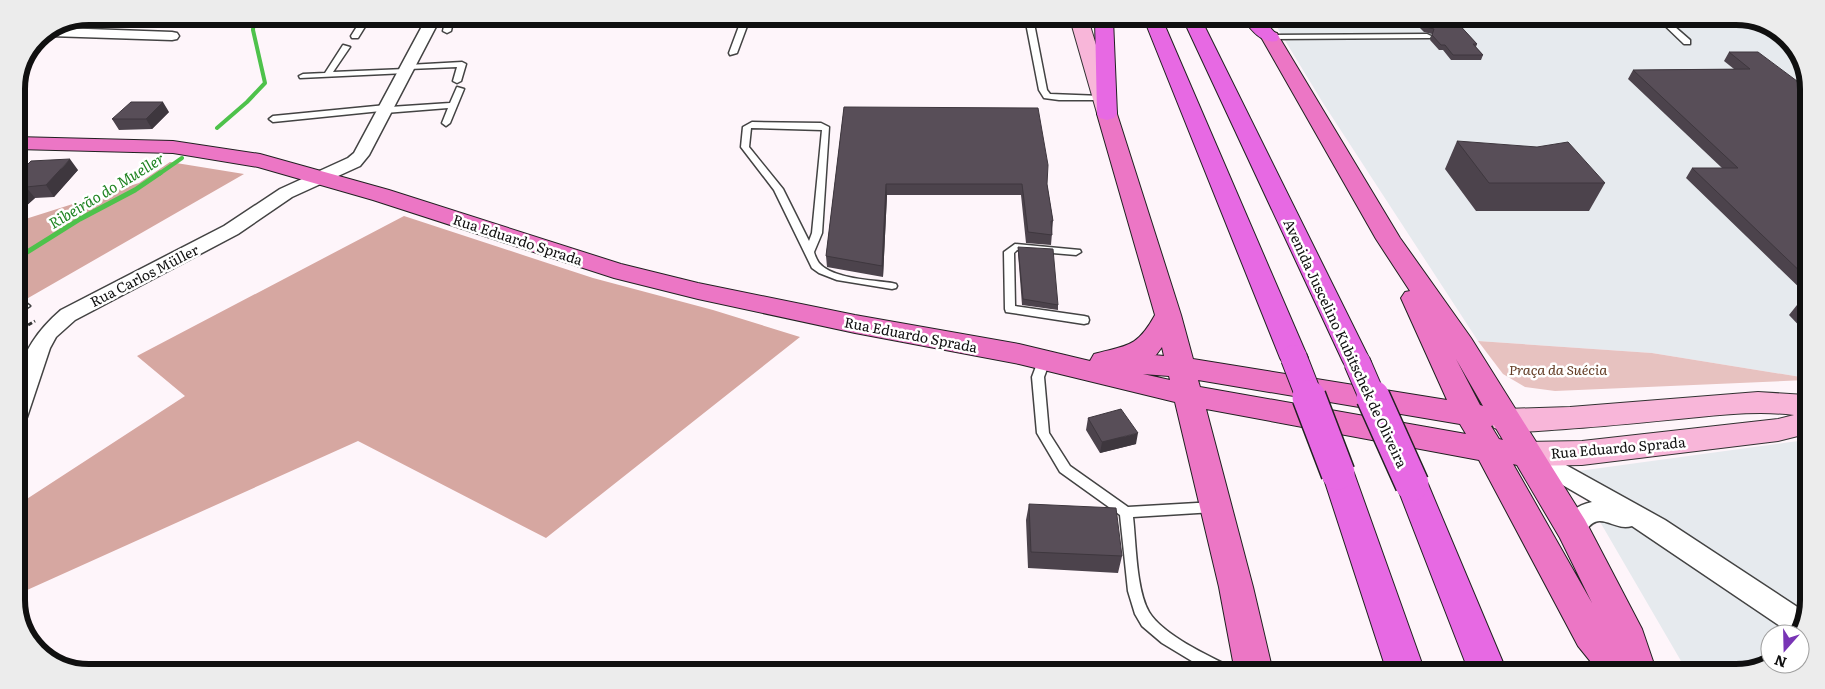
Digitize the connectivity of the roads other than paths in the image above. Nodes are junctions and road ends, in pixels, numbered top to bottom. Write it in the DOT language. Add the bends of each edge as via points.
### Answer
graph roads {
  1 [pos="362,25"];
  2 [pos="430,25"];
  3 [pos="448,25"];
  4 [pos="743,25"];
  5 [pos="1030,25"];
  6 [pos="1081,25"];
  7 [pos="1104,25"];
  8 [pos="1155,25"];
  9 [pos="1195,25"];
  10 [pos="1258,25"];
  11 [pos="1668,25"];
  12 [pos="447,31"];
  13 [pos="60,32"];
  14 [pos="172,36"];
  15 [pos="355,36"];
  16 [pos="1427,36"];
  17 [pos="1270,37"];
  18 [pos="1687,42"];
  19 [pos="346,47"];
  20 [pos="733,53"];
  21 [pos="407,69"];
  22 [pos="327,75"];
  23 [pos="303,76"];
  24 [pos="454,105"];
  25 [pos="1104,106"];
  26 [pos="385,109"];
  27 [pos="273,119"];
  28 [pos="446,123"];
  29 [pos="25,143"];
  30 [pos="322,177"];
  31 [pos="1388,239"];
  32 [pos="809,252"];
  33 [pos="1076,252"];
  34 [pos="892,286"];
  35 [pos="1168,315"];
  36 [pos="1084,320"];
  37 [pos="1032,357"];
  38 [pos="1107,361"];
  39 [pos="1184,381"];
  40 [pos="25,390"];
  41 [pos="1800,405"];
  42 [pos="1471,416"];
  43 [pos="1505,420"];
  44 [pos="1800,424"];
  45 [pos="1489,450"];
  46 [pos="1526,454"];
  47 [pos="1216,507"];
  48 [pos="1126,512"];
  49 [pos="1656,527"];
  50 [pos="1573,530"];
  51 [pos="1797,622"];
  52 [pos="1211,664"];
  53 [pos="1252,664"];
  54 [pos="1403,664"];
  55 [pos="1485,664"];
  56 [pos="1615,664"];
  57 [pos="1636,664"];
  1 -- 15 [label="lane"];
  2 -- 21 [label="street, Rua Carlos Müller"];
  3 -- 12 [label="lane"];
  4 -- 20 [label="lane"];
  5 -- 25 [label="lane" via="1043,90 1047,96"];
  6 -- 25 [label="main road"];
  7 -- 25 [label="highway"];
  8 -- 54 [label="highway, bridge" via="1294,358 1338,473"];
  9 -- 55 [label="highway, Avenida Juscelino Kubitschek de Oliveira, bridge" via="1357,362 1412,484"];
  10 -- 17 [label="highway"];
  11 -- 18 [label="lane"];
  13 -- 14 [label="street"];
  16 -- 17 [label="lane"];
  17 -- 31 [label="main road"];
  19 -- 22 [label="lane"];
  21 -- 22 [label="lane"];
  21 -- 24 [label="lane" via="462,64"];
  21 -- 26 [label="street, Rua Carlos Müller"];
  22 -- 23 [label="lane"];
  24 -- 26 [label="lane"];
  24 -- 28 [label="lane"];
  25 -- 35 [label="main road"];
  26 -- 27 [label="lane"];
  26 -- 30 [label="street, Rua Carlos Müller" via="361,155 354,162"];
  29 -- 30 [label="main road, Rua Eduardo Sprada" via="144,145 202,150"];
  30 -- 37 [label="main road, Rua Eduardo Sprada" via="649,279 817,316"];
  30 -- 40 [label="street, Rua Carlos Müller" via="286,193 231,230 68,316 49,332 39,348"];
  31 -- 42 [label="main road" via="1434,344"];
  31 -- 43 [label="main road" via="1461,345"];
  32 -- 32 [label="lane" via="817,232 826,129 821,126 749,126 744,136 745,147 778,189"];
  32 -- 34 [label="lane" via="815,266 822,272"];
  33 -- 36 [label="lane" via="1015,247 1009,252 1010,309"];
  35 -- 38 [label="main road" via="1146,348"];
  35 -- 39 [label="main road"];
  37 -- 38 [label="main road, Rua Eduardo Sprada"];
  37 -- 39 [label="main road, Rua Eduardo Sprada"];
  37 -- 48 [label="lane" via="1038,378 1043,433 1065,469"];
  38 -- 39 [label="main road, Rua Eduardo Sprada"];
  39 -- 42 [label="main road, Rua Eduardo Sprada"];
  39 -- 45 [label="main road, Rua Eduardo Sprada"];
  39 -- 47 [label="main road"];
  41 -- 43 [label="main road, Rua Eduardo Sprada" via="1752,401 1555,420"];
  42 -- 43 [label="main road, Rua Eduardo Sprada"];
  42 -- 45 [label="main road"];
  43 -- 46 [label="main road"];
  44 -- 46 [label="main road, Rua Eduardo Sprada" via="1778,430 1582,453"];
  45 -- 46 [label="main road, Rua Eduardo Sprada"];
  45 -- 56 [label="main road" via="1591,635"];
  46 -- 49 [label="street"];
  46 -- 50 [label="main road"];
  47 -- 48 [label="lane"];
  47 -- 53 [label="main road"];
  48 -- 52 [label="lane" via="1136,596 1142,615 1156,630"];
  49 -- 50 [label="street" via="1614,513 1594,511 1574,523"];
  49 -- 51 [label="street"];
  50 -- 57 [label="main road" via="1629,641"];
}
